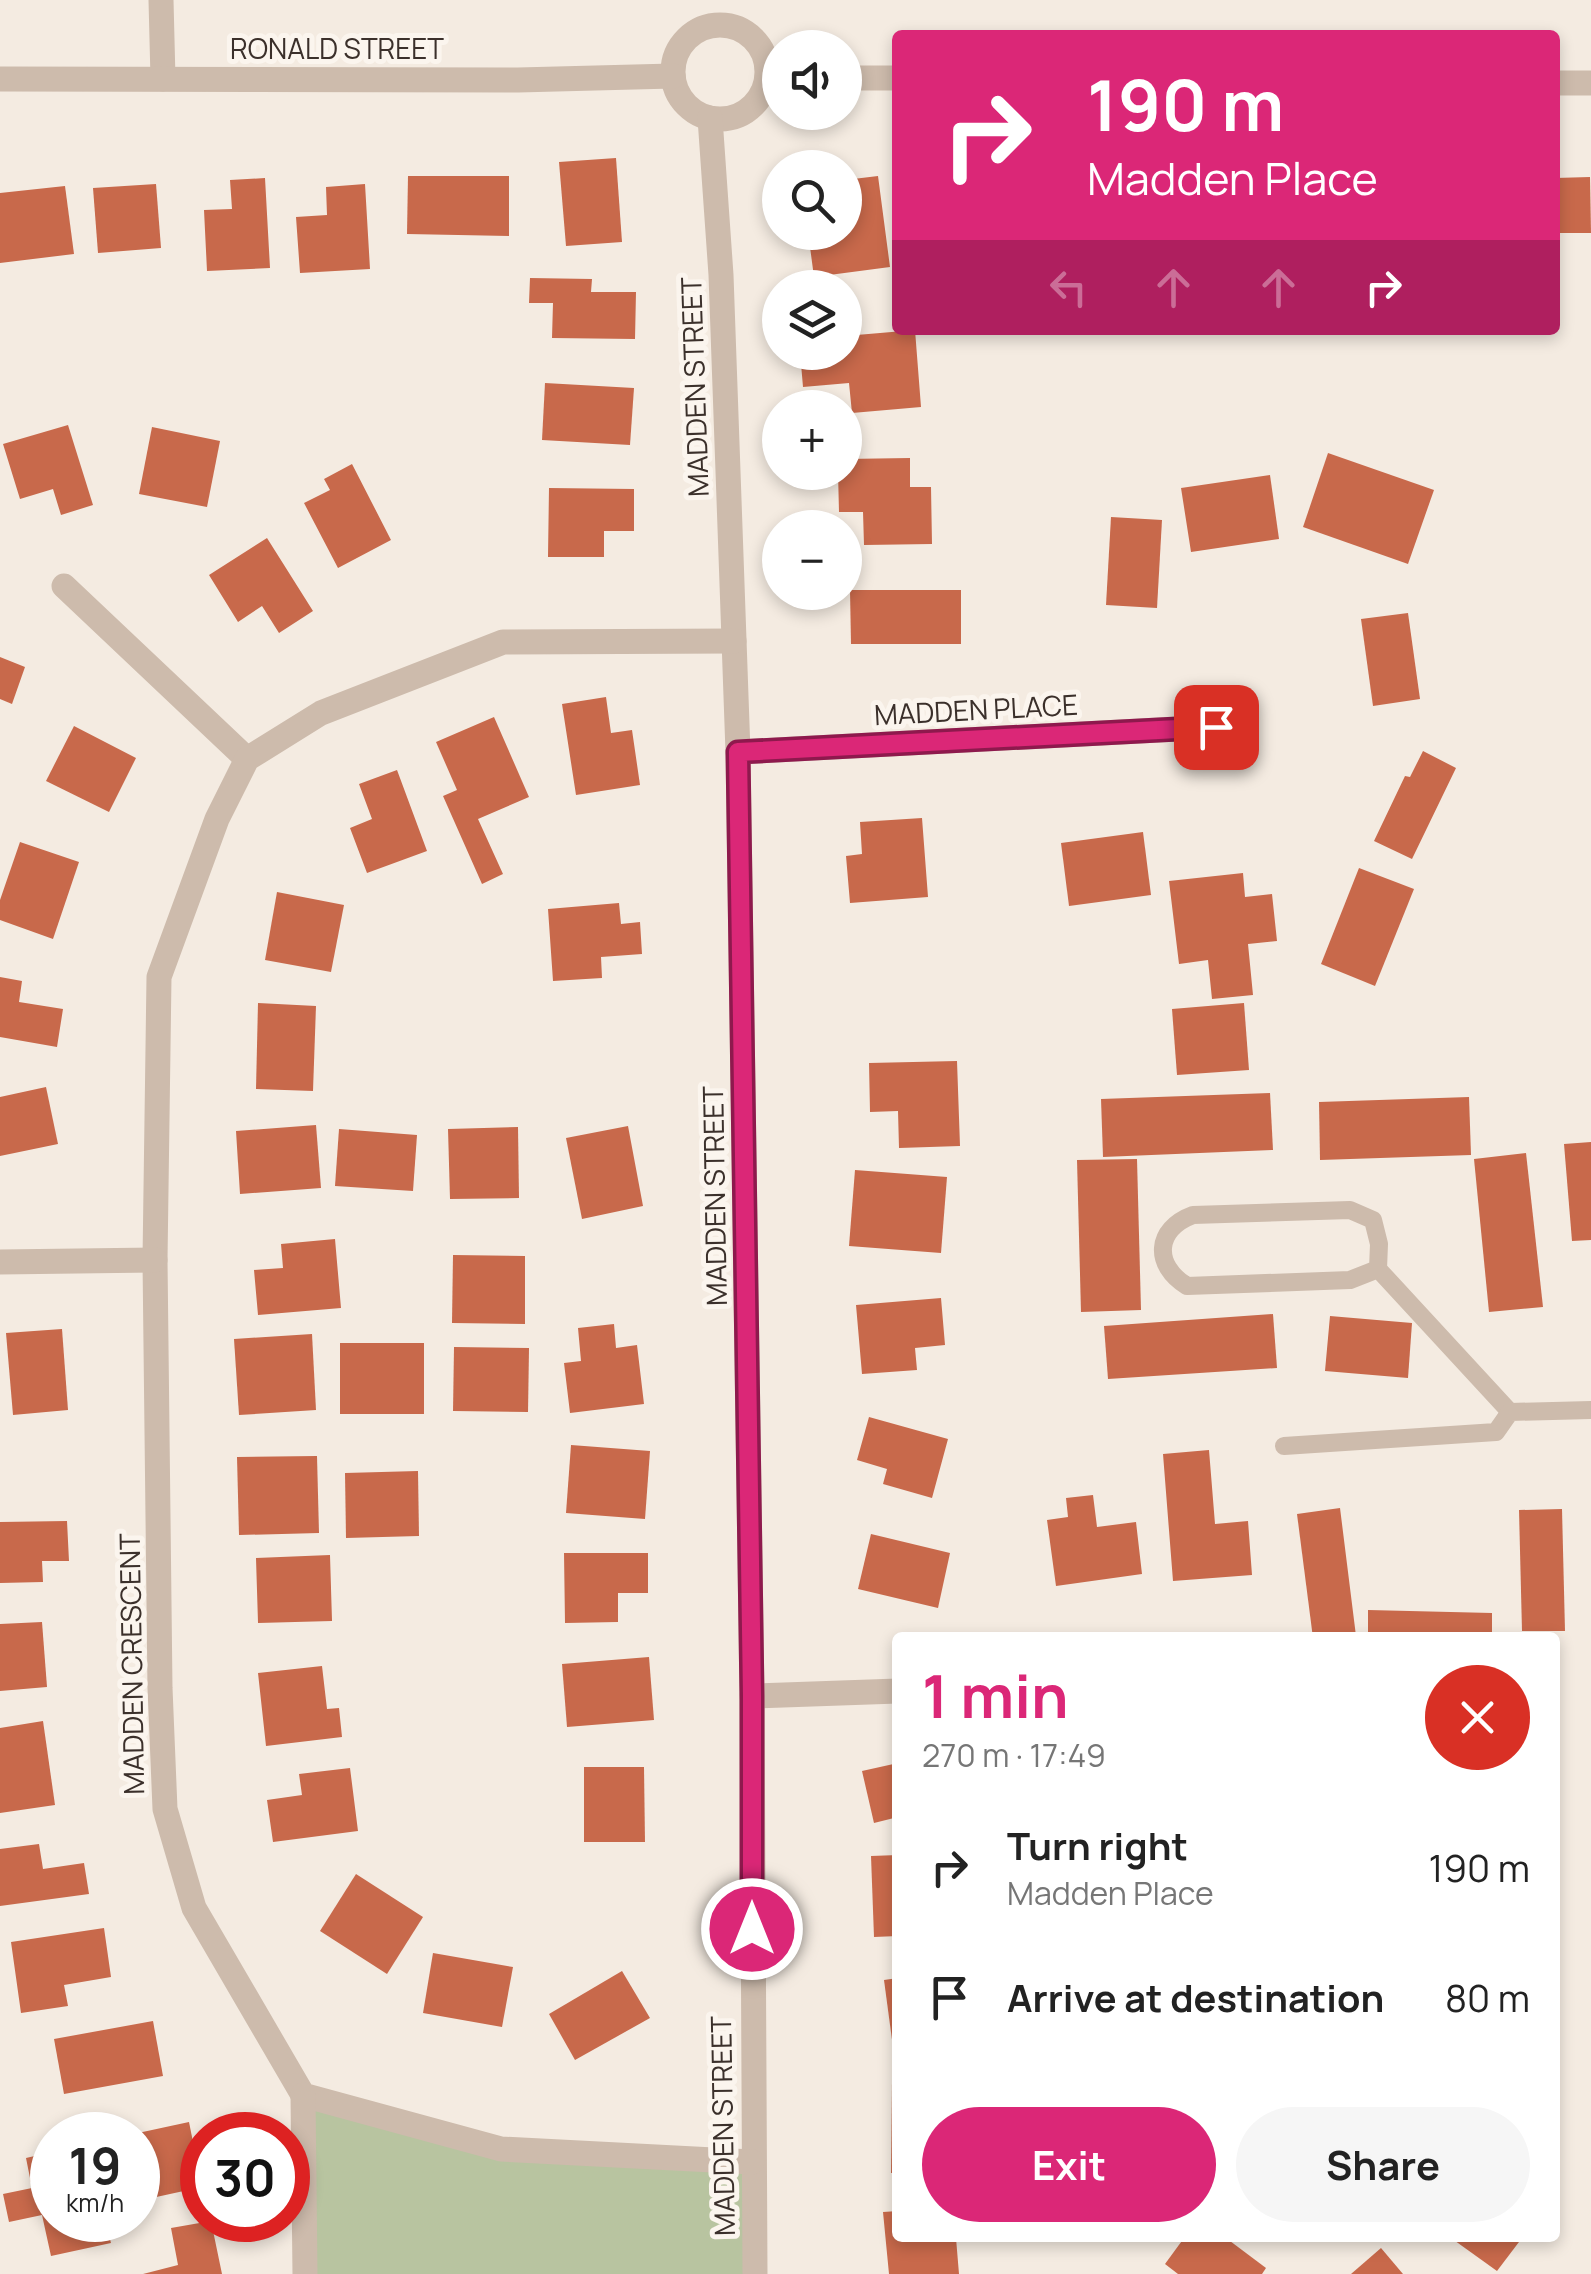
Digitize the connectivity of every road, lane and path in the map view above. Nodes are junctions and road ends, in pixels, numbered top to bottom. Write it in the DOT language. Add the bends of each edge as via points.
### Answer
graph roads {
  1 [pos="162,0"];
  2 [pos="712,12"];
  3 [pos="762,52"];
  4 [pos="673,76"];
  5 [pos="0,78"];
  6 [pos="862,78"];
  7 [pos="892,78"];
  8 [pos="163,79"];
  9 [pos="1560,83"];
  10 [pos="1591,83"];
  11 [pos="762,96"];
  12 [pos="710,118"];
  13 [pos="64,586"];
  14 [pos="734,641"];
  15 [pos="1216,727"];
  16 [pos="738,752"];
  17 [pos="247,759"];
  18 [pos="155,1260"];
  19 [pos="0,1262"];
  20 [pos="1378,1268"];
  21 [pos="1591,1410"];
  22 [pos="1510,1412"];
  23 [pos="1284,1446"];
  24 [pos="892,1691"];
  25 [pos="752,1696"];
  26 [pos="303,2095"];
  27 [pos="752,2162"];
  28 [pos="305,2274"];
  29 [pos="755,2274"];
  1 -- 8 [label="street"];
  2 -- 3 [label="street" via="758,42"];
  2 -- 4 [label="street" via="678,49"];
  4 -- 8 [label="street, RONALD STREET"];
  4 -- 12 [label="street" via="685,103"];
  5 -- 8 [label="street, RONALD STREET"];
  6 -- 7 [label="street"];
  9 -- 10 [label="street"];
  11 -- 12 [label="street" via="735,117"];
  12 -- 14 [label="street, MADDEN STREET"];
  13 -- 17 [label="street"];
  14 -- 16 [label="street, MADDEN STREET"];
  14 -- 17 [label="street" via="502,642 321,713"];
  15 -- 16 [label="street, MADDEN PLACE"];
  16 -- 25 [label="street, MADDEN STREET"];
  17 -- 18 [label="street, MADDEN CRESCENT" via="217,820 160,976"];
  18 -- 19 [label="street"];
  18 -- 26 [label="street, MADDEN CRESCENT" via="166,1808 194,1908"];
  20 -- 20 [label="lane" via="1374,1220 1350,1210 1193,1215 1174,1222 1163,1258 1187,1286 1350,1280"];
  20 -- 22 [label="lane"];
  21 -- 22 [label="lane"];
  22 -- 23 [label="lane" via="1496,1432"];
  24 -- 25 [label="street"];
  25 -- 27 [label="street, MADDEN STREET"];
  26 -- 27 [label="street" via="501,2149"];
  26 -- 28 [label="street"];
  27 -- 29 [label="street, MADDEN STREET"];
}
